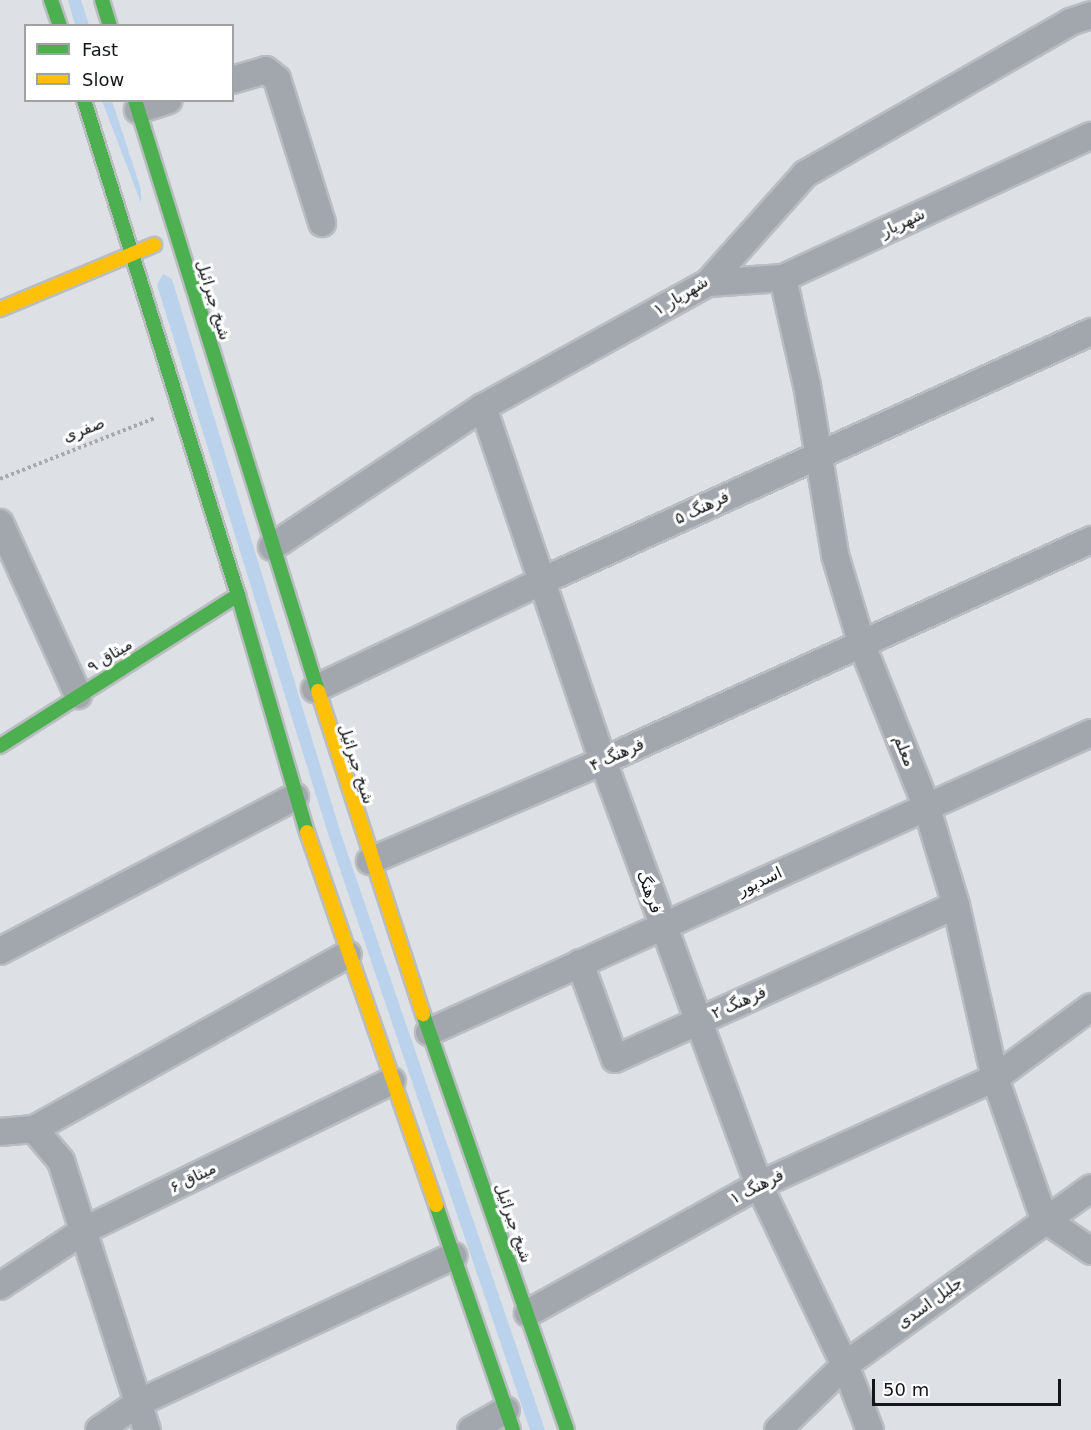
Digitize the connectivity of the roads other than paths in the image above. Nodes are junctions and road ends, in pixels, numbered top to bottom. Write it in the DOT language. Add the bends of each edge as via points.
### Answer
graph roads {
  1 [pos="51,0"];
  2 [pos="102,0"];
  3 [pos="1080,19"];
  4 [pos="59,24"];
  5 [pos="109,24"];
  6 [pos="234,79"];
  7 [pos="85,102"];
  8 [pos="156,102"];
  9 [pos="137,105"];
  10 [pos="1091,136"];
  11 [pos="322,223"];
  12 [pos="176,237"];
  13 [pos="133,252"];
  14 [pos="783,278"];
  15 [pos="708,283"];
  16 [pos="0,309"];
  17 [pos="1091,332"];
  18 [pos="483,407"];
  19 [pos="818,454"];
  20 [pos="0,523"];
  21 [pos="1091,540"];
  22 [pos="272,548"];
  23 [pos="542,581"];
  24 [pos="238,595"];
  25 [pos="862,645"];
  26 [pos="315,689"];
  27 [pos="78,695"];
  28 [pos="1091,733"];
  29 [pos="0,746"];
  30 [pos="603,761"];
  31 [pos="295,797"];
  32 [pos="926,805"];
  33 [pos="370,861"];
  34 [pos="956,905"];
  35 [pos="662,927"];
  36 [pos="0,951"];
  37 [pos="348,954"];
  38 [pos="580,963"];
  39 [pos="1091,1007"];
  40 [pos="698,1021"];
  41 [pos="429,1032"];
  42 [pos="995,1078"];
  43 [pos="392,1081"];
  44 [pos="34,1129"];
  45 [pos="0,1132"];
  46 [pos="759,1185"];
  47 [pos="1091,1188"];
  48 [pos="1044,1220"];
  49 [pos="86,1230"];
  50 [pos="1091,1251"];
  51 [pos="453,1256"];
  52 [pos="0,1286"];
  53 [pos="528,1313"];
  54 [pos="845,1365"];
  55 [pos="138,1403"];
  56 [pos="509,1420"];
  57 [pos="99,1430"];
  58 [pos="147,1430"];
  59 [pos="471,1430"];
  60 [pos="567,1430"];
  61 [pos="778,1430"];
  62 [pos="870,1430"];
  1 -- 4 [label="street"];
  2 -- 5 [label="street"];
  3 -- 15 [label="street, شهریار ۱" via="805,174"];
  6 -- 11 [label="street" via="266,70 277,79"];
  7 -- 13 [label="street"];
  8 -- 9 [label="street"];
  9 -- 12 [label="street, شیخ جبرائیل"];
  10 -- 14 [label="street, شهریار"];
  12 -- 13 [label="street"];
  12 -- 22 [label="street, شیخ جبرائیل"];
  13 -- 16 [label="street"];
  13 -- 24 [label="street" via="177,408"];
  14 -- 15 [label="street, شهریار"];
  14 -- 19 [label="street, معلم"];
  15 -- 18 [label="street, شهریار ۱"];
  17 -- 19 [label="street, فرهنگ ۵"];
  18 -- 22 [label="street, شهریار ۱"];
  18 -- 23 [label="street, فرهنگ"];
  19 -- 23 [label="street, فرهنگ ۵"];
  19 -- 25 [label="street, معلم" via="835,555"];
  20 -- 27 [label="street"];
  21 -- 25 [label="street, فرهنگ ۴"];
  22 -- 26 [label="street, شیخ جبرائیل"];
  23 -- 26 [label="street, فرهنگ ۵"];
  23 -- 30 [label="street, فرهنگ"];
  24 -- 27 [label="street, میثاق ۹"];
  24 -- 31 [label="street"];
  25 -- 30 [label="street, فرهنگ ۴"];
  25 -- 32 [label="street, معلم"];
  26 -- 33 [label="street, شیخ جبرائیل"];
  27 -- 29 [label="street, میثاق ۹"];
  28 -- 32 [label="street, اسدپور"];
  30 -- 33 [label="street, فرهنگ ۴"];
  30 -- 35 [label="street, فرهنگ"];
  31 -- 36 [label="street"];
  31 -- 37 [label="street"];
  32 -- 34 [label="street, معلم"];
  32 -- 35 [label="street, اسدپور"];
  33 -- 41 [label="street, شیخ جبرائیل"];
  34 -- 40 [label="street, فرهنگ ۲"];
  34 -- 42 [label="street, معلم"];
  35 -- 38 [label="street, اسدپور"];
  35 -- 40 [label="street, فرهنگ"];
  37 -- 43 [label="street"];
  37 -- 44 [label="street"];
  38 -- 40 [label="street, فرهنگ ۲" via="615,1059"];
  38 -- 41 [label="street, اسدپور"];
  39 -- 42 [label="street, فرهنگ ۱"];
  40 -- 46 [label="street, فرهنگ"];
  41 -- 53 [label="street, شیخ جبرائیل"];
  42 -- 46 [label="street, فرهنگ ۱"];
  42 -- 48 [label="street, معلم"];
  43 -- 49 [label="street, میثاق ۶"];
  43 -- 51 [label="street"];
  44 -- 45 [label="street"];
  44 -- 49 [label="street" via="61,1161"];
  46 -- 53 [label="street, فرهنگ ۱"];
  46 -- 54 [label="street, فرهنگ"];
  47 -- 48 [label="street, جلیل اسدی"];
  48 -- 50 [label="street"];
  48 -- 54 [label="street, جلیل اسدی"];
  49 -- 52 [label="street, میثاق ۶"];
  49 -- 55 [label="street"];
  51 -- 55 [label="street"];
  51 -- 56 [label="street"];
  53 -- 60 [label="street, شیخ جبرائیل"];
  54 -- 61 [label="street, جلیل اسدی"];
  54 -- 62 [label="street, فرهنگ"];
  55 -- 57 [label="street"];
  55 -- 58 [label="street"];
  56 -- 59 [label="street"];
}
